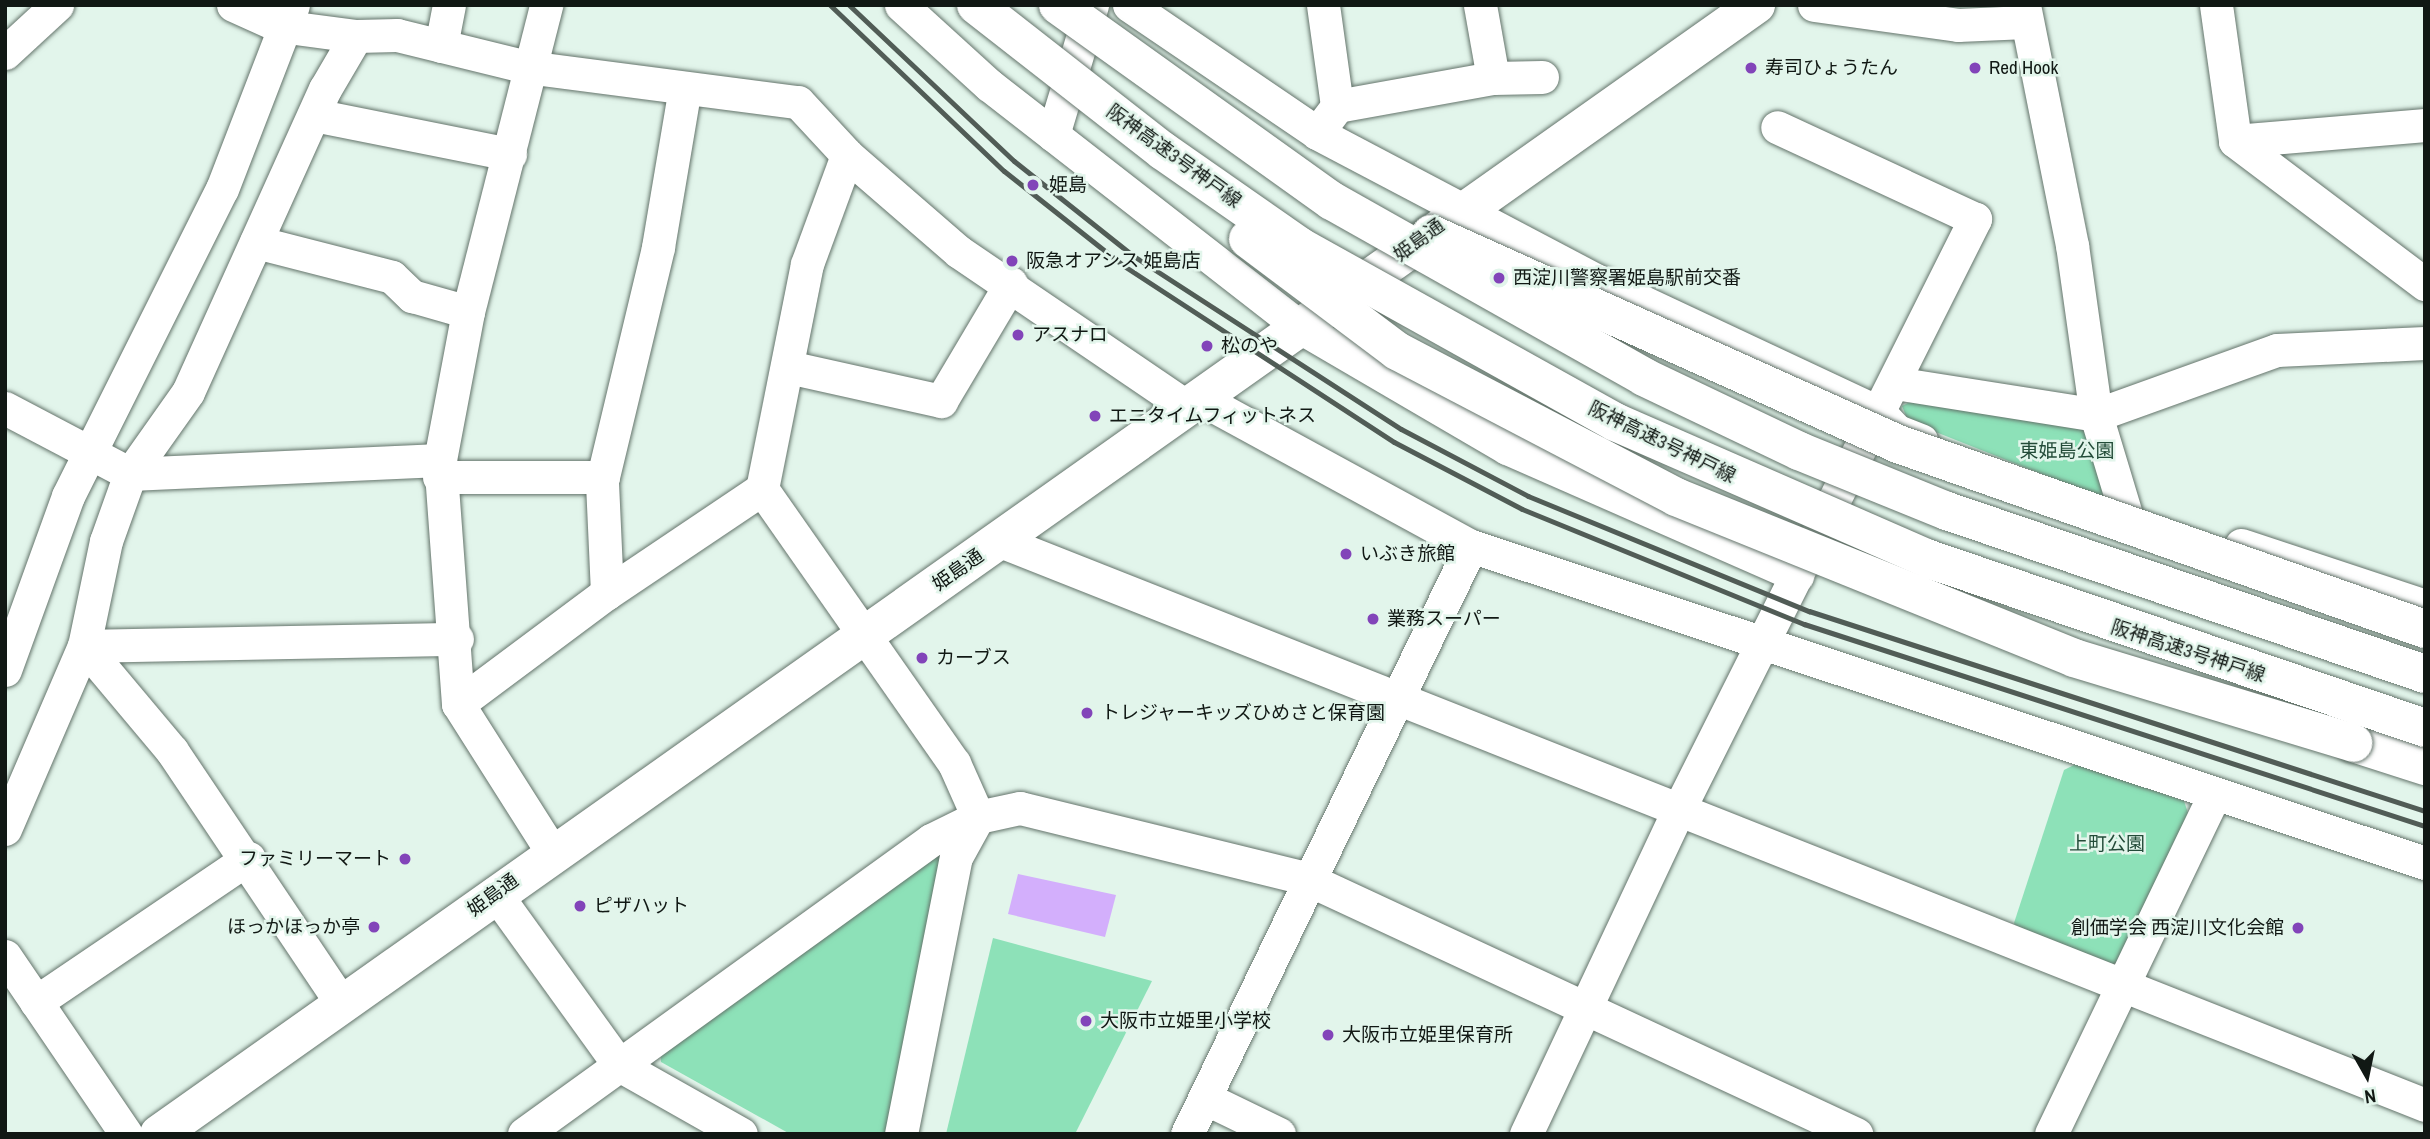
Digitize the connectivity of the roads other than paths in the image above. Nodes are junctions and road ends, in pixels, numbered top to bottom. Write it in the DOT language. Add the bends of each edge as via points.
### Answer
graph roads {
  1 [pos="57,5"];
  2 [pos="233,5"];
  3 [pos="449,5"];
  4 [pos="547,5"];
  5 [pos="901,5"];
  6 [pos="957,5"];
  7 [pos="976,5"];
  8 [pos="1058,5"];
  9 [pos="1092,5"];
  10 [pos="1129,5"];
  11 [pos="1323,5"];
  12 [pos="1480,5"];
  13 [pos="1756,5"];
  14 [pos="1815,5"];
  15 [pos="2216,5"];
  16 [pos="2025,14"];
  17 [pos="286,16"];
  18 [pos="356,36"];
  19 [pos="441,46"];
  20 [pos="5,53"];
  21 [pos="527,67"];
  22 [pos="1542,77"];
  23 [pos="1493,78"];
  24 [pos="685,88"];
  25 [pos="1337,106"];
  26 [pos="1197,110"];
  27 [pos="314,115"];
  28 [pos="2425,125"];
  29 [pos="1777,127"];
  30 [pos="1317,133"];
  31 [pos="1053,135"];
  32 [pos="2235,141"];
  33 [pos="510,154"];
  34 [pos="847,155"];
  35 [pos="1463,208"];
  36 [pos="256,242"];
  37 [pos="1011,283"];
  38 [pos="2425,285"];
  39 [pos="468,312"];
  40 [pos="1300,327"];
  41 [pos="2425,343"];
  42 [pos="788,367"];
  43 [pos="1895,383"];
  44 [pos="1193,403"];
  45 [pos="5,408"];
  46 [pos="1880,413"];
  47 [pos="2096,415"];
  48 [pos="89,450"];
  49 [pos="440,468"];
  50 [pos="130,474"];
  51 [pos="603,477"];
  52 [pos="762,489"];
  53 [pos="2125,510"];
  54 [pos="1000,541"];
  55 [pos="1471,546"];
  56 [pos="1797,575"];
  57 [pos="607,593"];
  58 [pos="2425,606"];
  59 [pos="2425,629"];
  60 [pos="864,636"];
  61 [pos="457,639"];
  62 [pos="1762,643"];
  63 [pos="83,646"];
  64 [pos="5,670"];
  65 [pos="2425,674"];
  66 [pos="1394,698"];
  67 [pos="458,704"];
  68 [pos="2425,728"];
  69 [pos="2425,766"];
  70 [pos="2215,793"];
  71 [pos="1677,813"];
  72 [pos="978,817"];
  73 [pos="5,829"];
  74 [pos="552,852"];
  75 [pos="249,858"];
  76 [pos="2425,863"];
  77 [pos="1305,878"];
  78 [pos="495,893"];
  79 [pos="5,957"];
  80 [pos="2123,990"];
  81 [pos="36,1002"];
  82 [pos="1584,1003"];
  83 [pos="344,1005"];
  84 [pos="619,1065"];
  85 [pos="1206,1099"];
  86 [pos="2425,1105"];
  87 [pos="127,1134"];
  88 [pos="159,1134"];
  89 [pos="524,1134"];
  90 [pos="741,1134"];
  91 [pos="901,1134"];
  92 [pos="1187,1134"];
  93 [pos="1279,1134"];
  94 [pos="1526,1134"];
  95 [pos="1856,1134"];
  96 [pos="2051,1134"];
  1 -- 20 [label="street"];
  2 -- 17 [label="street"];
  3 -- 19 [label="street"];
  4 -- 21 [label="street"];
  5 -- 31 [label="street"];
  6 -- 69 [label="main road, bridge" via="1176,183 1397,351 1541,429 1676,496 1921,600 2074,658"];
  7 -- 68 [label="main road, 阪神高速3号神戸線, bridge" via="1163,151 1299,246 1615,422 1926,558"];
  8 -- 26 [label="main road, bridge"];
  9 -- 31 [label="street"];
  10 -- 30 [label="street"];
  11 -- 25 [label="street"];
  12 -- 23 [label="street"];
  13 -- 35 [label="main road, 姫島通"];
  14 -- 16 [label="street" via="1958,25"];
  15 -- 32 [label="street"];
  16 -- 47 [label="street" via="2072,245"];
  17 -- 18 [label="street"];
  17 -- 48 [label="street" via="222,189"];
  18 -- 19 [label="street" via="397,34"];
  18 -- 27 [label="street"];
  19 -- 21 [label="street"];
  21 -- 24 [label="street"];
  21 -- 33 [label="street"];
  22 -- 23 [label="street"];
  23 -- 25 [label="street"];
  24 -- 34 [label="street" via="798,102"];
  24 -- 51 [label="street" via="658,247"];
  25 -- 30 [label="street"];
  26 -- 59 [label="main road, bridge" via="1527,282 1898,444"];
  26 -- 65 [label="main road, bridge" via="1479,289 1799,451 2083,561"];
  27 -- 33 [label="street"];
  27 -- 36 [label="street"];
  28 -- 32 [label="street"];
  29 -- 43 [label="street" via="1975,219"];
  30 -- 35 [label="street"];
  31 -- 40 [label="street"];
  32 -- 38 [label="street"];
  33 -- 39 [label="street"];
  34 -- 37 [label="street" via="959,252"];
  34 -- 42 [label="street" via="807,264"];
  35 -- 40 [label="main road, 姫島通"];
  35 -- 46 [label="street" via="1598,281"];
  36 -- 39 [label="street" via="392,277 412,296"];
  36 -- 50 [label="street" via="188,392"];
  37 -- 42 [label="street" via="941,401"];
  37 -- 44 [label="street"];
  39 -- 49 [label="street"];
  40 -- 44 [label="main road, 姫島通"];
  40 -- 56 [label="street" via="1507,448"];
  41 -- 47 [label="street" via="2277,350"];
  42 -- 52 [label="street"];
  43 -- 46 [label="street"];
  43 -- 47 [label="street"];
  44 -- 54 [label="main road, 姫島通"];
  44 -- 55 [label="street"];
  45 -- 48 [label="street"];
  46 -- 53 [label="street" via="1897,431"];
  46 -- 56 [label="street"];
  47 -- 53 [label="street"];
  48 -- 50 [label="street"];
  48 -- 64 [label="street" via="41,559"];
  49 -- 50 [label="street"];
  49 -- 51 [label="street"];
  49 -- 61 [label="street"];
  50 -- 63 [label="street" via="106,541"];
  51 -- 57 [label="street"];
  52 -- 57 [label="street"];
  52 -- 60 [label="street"];
  53 -- 58 [label="street"];
  54 -- 60 [label="main road, 姫島通"];
  54 -- 66 [label="street"];
  55 -- 62 [label="street"];
  55 -- 66 [label="street"];
  56 -- 62 [label="street"];
  57 -- 67 [label="street"];
  60 -- 72 [label="street" via="954,763"];
  60 -- 74 [label="main road, 姫島通"];
  61 -- 63 [label="street"];
  61 -- 67 [label="street"];
  62 -- 70 [label="street"];
  62 -- 71 [label="street"];
  63 -- 73 [label="street"];
  63 -- 75 [label="street" via="173,751"];
  66 -- 71 [label="street"];
  66 -- 77 [label="street"];
  67 -- 74 [label="street"];
  70 -- 76 [label="street"];
  70 -- 80 [label="street"];
  71 -- 80 [label="street" via="1820,864"];
  71 -- 82 [label="street"];
  72 -- 77 [label="street" via="1020,808"];
  72 -- 84 [label="street" via="931,840"];
  72 -- 91 [label="street" via="956,857"];
  74 -- 78 [label="main road, 姫島通"];
  75 -- 81 [label="street"];
  75 -- 83 [label="street"];
  77 -- 82 [label="street"];
  77 -- 85 [label="street"];
  78 -- 83 [label="main road, 姫島通"];
  78 -- 84 [label="street"];
  79 -- 81 [label="street"];
  80 -- 86 [label="street"];
  80 -- 96 [label="street"];
  81 -- 87 [label="street"];
  82 -- 94 [label="street"];
  82 -- 95 [label="street"];
  83 -- 88 [label="main road, 姫島通"];
  84 -- 89 [label="street"];
  84 -- 90 [label="street"];
  85 -- 92 [label="street"];
  85 -- 93 [label="street"];
}
